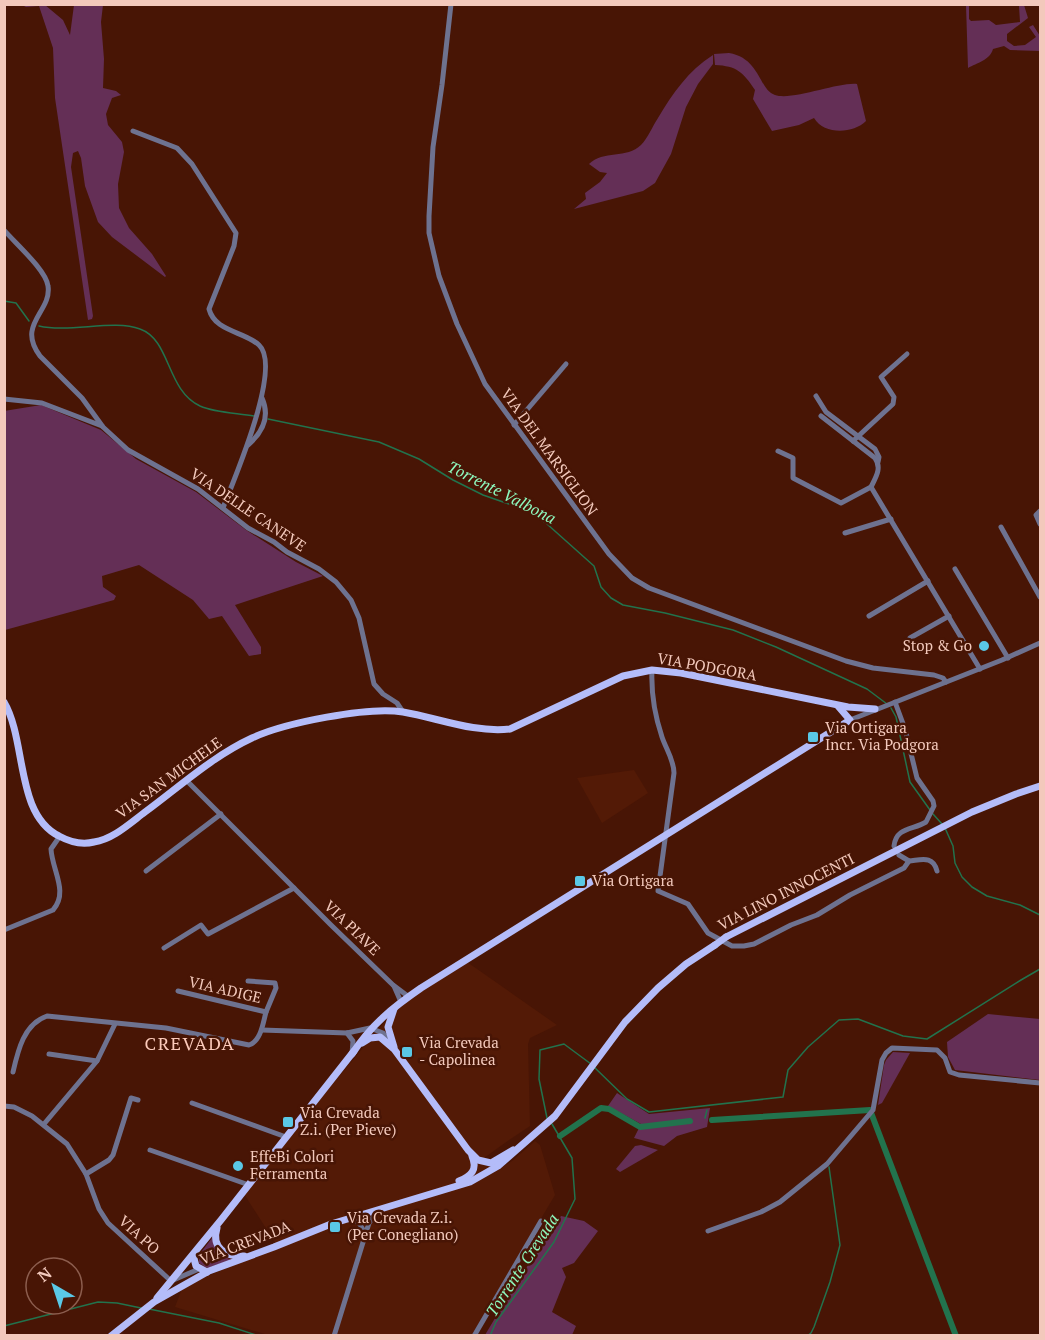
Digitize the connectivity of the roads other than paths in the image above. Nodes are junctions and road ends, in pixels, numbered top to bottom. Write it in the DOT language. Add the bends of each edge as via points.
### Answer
graph roads {
  1 [pos="451,4"];
  2 [pos="133,131"];
  3 [pos="4,230"];
  4 [pos="907,354"];
  5 [pos="566,364"];
  6 [pos="816,396"];
  7 [pos="261,398"];
  8 [pos="4,399"];
  9 [pos="821,416"];
  10 [pos="514,424"];
  11 [pos="103,427"];
  12 [pos="856,438"];
  13 [pos="246,446"];
  14 [pos="778,451"];
  15 [pos="871,487"];
  16 [pos="223,508"];
  17 [pos="1041,511"];
  18 [pos="891,519"];
  19 [pos="1039,521"];
  20 [pos="1001,527"];
  21 [pos="845,533"];
  22 [pos="956,569"];
  23 [pos="928,581"];
  24 [pos="1041,597"];
  25 [pos="869,616"];
  26 [pos="949,616"];
  27 [pos="910,639"];
  28 [pos="1041,643"];
  29 [pos="1008,658"];
  30 [pos="980,669"];
  31 [pos="652,670"];
  32 [pos="946,682"];
  33 [pos="4,702"];
  34 [pos="893,702"];
  35 [pos="835,705"];
  36 [pos="849,707"];
  37 [pos="878,708"];
  38 [pos="403,712"];
  39 [pos="852,720"];
  40 [pos="477,728"];
  41 [pos="187,781"];
  42 [pos="1041,786"];
  43 [pos="221,814"];
  44 [pos="667,834"];
  45 [pos="60,837"];
  46 [pos="894,846"];
  47 [pos="899,855"];
  48 [pos="909,861"];
  49 [pos="146,871"];
  50 [pos="937,871"];
  51 [pos="294,888"];
  52 [pos="4,930"];
  53 [pos="164,948"];
  54 [pos="248,981"];
  55 [pos="393,985"];
  56 [pos="178,991"];
  57 [pos="409,997"];
  58 [pos="398,1005"];
  59 [pos="266,1012"];
  60 [pos="116,1024"];
  61 [pos="370,1028"];
  62 [pos="262,1030"];
  63 [pos="347,1033"];
  64 [pos="394,1049"];
  65 [pos="49,1054"];
  66 [pos="352,1054"];
  67 [pos="97,1061"];
  68 [pos="13,1071"];
  69 [pos="584,1079"];
  70 [pos="1041,1083"];
  71 [pos="138,1100"];
  72 [pos="192,1103"];
  73 [pos="4,1106"];
  74 [pos="44,1124"];
  75 [pos="286,1137"];
  76 [pos="529,1140"];
  77 [pos="150,1150"];
  78 [pos="468,1150"];
  79 [pos="86,1174"];
  80 [pos="249,1185"];
  81 [pos="437,1191"];
  82 [pos="379,1209"];
  83 [pos="350,1218"];
  84 [pos="221,1220"];
  85 [pos="541,1221"];
  86 [pos="708,1231"];
  87 [pos="365,1234"];
  88 [pos="193,1255"];
  89 [pos="250,1256"];
  90 [pos="199,1269"];
  91 [pos="208,1272"];
  92 [pos="171,1281"];
  93 [pos="154,1302"];
  94 [pos="111,1335"];
  95 [pos="334,1335"];
  96 [pos="474,1335"];
  1 -- 10 [label="street, VIA DEL MARSIGLION" via="433,147 429,234 457,324 485,384"];
  2 -- 7 [label="street" via="177,148 192,164 236,233 209,309 218,323 260,346 267,358"];
  3 -- 11 [label="street, VIA DELLE CANEVE" via="48,283 32,330 34,348 82,398"];
  4 -- 12 [label="street" via="881,377 894,397 893,404"];
  5 -- 10 [label="street"];
  6 -- 12 [label="street" via="826,412"];
  7 -- 13 [label="street"];
  7 -- 13 [label="street" via="266,417"];
  8 -- 11 [label="street" via="42,403"];
  9 -- 12 [label="street"];
  10 -- 32 [label="street, VIA DEL MARSIGLION" via="609,554 638,583 846,661 934,675"];
  11 -- 16 [label="street, VIA DELLE CANEVE" via="138,457 198,489"];
  12 -- 15 [label="street" via="878,462 879,471"];
  13 -- 16 [label="street"];
  14 -- 15 [label="street" via="793,458 793,478 841,503"];
  15 -- 18 [label="street"];
  16 -- 38 [label="street, VIA DELLE CANEVE" via="248,528 328,575 343,590 362,627 374,684"];
  17 -- 19 [label="street" via="1036,515"];
  18 -- 21 [label="street"];
  18 -- 23 [label="street"];
  20 -- 24 [label="street"];
  22 -- 29 [label="street"];
  23 -- 25 [label="street"];
  23 -- 26 [label="street"];
  26 -- 27 [label="street"];
  26 -- 30 [label="street"];
  28 -- 29 [label="street"];
  29 -- 30 [label="street"];
  30 -- 32 [label="street"];
  31 -- 35 [label="main road, VIA PODGORA"];
  31 -- 40 [label="main road, VIA PODGORA" via="623,676 510,729"];
  31 -- 44 [label="street" via="656,712 674,766"];
  32 -- 34 [label="street"];
  33 -- 45 [label="main road" via="16,728 29,798 42,822"];
  34 -- 37 [label="street"];
  34 -- 46 [label="street" via="905,729 917,778 933,801 930,816 921,825 900,832"];
  35 -- 36 [label="main road, VIA PODGORA"];
  35 -- 39 [label="main road"];
  36 -- 37 [label="main road, VIA PODGORA"];
  36 -- 39 [label="main road"];
  37 -- 39 [label="street"];
  38 -- 40 [label="main road, VIA SAN MICHELE"];
  38 -- 41 [label="main road, VIA SAN MICHELE" via="354,714 268,731 234,747"];
  39 -- 44 [label="main road"];
  41 -- 43 [label="street, VIA PIAVE"];
  41 -- 45 [label="main road, VIA SAN MICHELE" via="109,837 85,843"];
  42 -- 69 [label="main road, VIA LINO INNOCENTI, bridge" via="953,821 715,945 658,988 625,1022"];
  43 -- 49 [label="street"];
  43 -- 51 [label="street, VIA PIAVE"];
  44 -- 48 [label="street" via="658,891 687,904 708,933 737,947 754,944 817,915 904,868"];
  44 -- 57 [label="main road, VIA CREVADA"];
  45 -- 52 [label="street" via="51,849 61,891 57,905"];
  47 -- 48 [label="street"];
  48 -- 50 [label="street" via="927,859"];
  51 -- 53 [label="street" via="208,934 201,925"];
  51 -- 55 [label="street, VIA PIAVE"];
  54 -- 59 [label="street, VIA ADIGE" via="275,983"];
  55 -- 57 [label="street, VIA PIAVE"];
  55 -- 58 [label="street, VIA PIAVE"];
  56 -- 59 [label="street, VIA ADIGE"];
  57 -- 58 [label="main road, VIA CREVADA"];
  58 -- 61 [label="main road, VIA CREVADA"];
  58 -- 64 [label="main road, VIA CREVADA" via="388,1027"];
  59 -- 62 [label="street, VIA ADIGE"];
  60 -- 62 [label="street" via="166,1028 251,1045"];
  60 -- 67 [label="street"];
  60 -- 68 [label="street" via="47,1016 38,1019 19,1047"];
  61 -- 63 [label="street"];
  61 -- 64 [label="street, VIA CREVADA" via="383,1033"];
  61 -- 66 [label="main road, VIA CREVADA"];
  62 -- 63 [label="street"];
  63 -- 66 [label="street" via="353,1041"];
  64 -- 66 [label="main road, VIA CREVADA" via="374,1037 365,1040"];
  64 -- 78 [label="main road, VIA CREVADA"];
  65 -- 67 [label="street"];
  66 -- 75 [label="main road, VIA CREVADA"];
  67 -- 74 [label="street"];
  69 -- 76 [label="main road, VIA CREVADA" via="555,1116"];
  70 -- 86 [label="street" via="959,1075 950,1072 937,1050 892,1048 882,1060 873,1110 827,1164 780,1202"];
  71 -- 79 [label="street" via="131,1098 113,1155"];
  72 -- 75 [label="street"];
  73 -- 74 [label="street, VIA PO" via="23,1111"];
  74 -- 79 [label="street, VIA PO" via="74,1153"];
  75 -- 80 [label="main road, VIA CREVADA"];
  76 -- 78 [label="main road, VIA CREVADA" via="490,1163 478,1160"];
  76 -- 81 [label="main road, VIA CREVADA" via="492,1170 470,1182"];
  77 -- 80 [label="street"];
  78 -- 81 [label="main road" via="474,1162 473,1172"];
  79 -- 92 [label="street, VIA PO" via="108,1223"];
  80 -- 84 [label="main road, VIA CREVADA"];
  81 -- 82 [label="main road, VIA CREVADA"];
  82 -- 83 [label="main road, VIA CREVADA"];
  82 -- 87 [label="street"];
  83 -- 87 [label="street"];
  83 -- 89 [label="main road, VIA CREVADA"];
  84 -- 88 [label="main road, VIA CREVADA"];
  84 -- 89 [label="main road" via="215,1236 221,1250 232,1256"];
  85 -- 96 [label="street"];
  87 -- 95 [label="street"];
  88 -- 90 [label="main road"];
  88 -- 92 [label="main road, VIA CREVADA"];
  89 -- 91 [label="main road, VIA CREVADA"];
  90 -- 91 [label="main road"];
  90 -- 92 [label="street"];
  91 -- 93 [label="main road, VIA CREVADA"];
  92 -- 93 [label="main road, VIA CREVADA"];
  93 -- 94 [label="main road, VIA CREVADA"];
}
